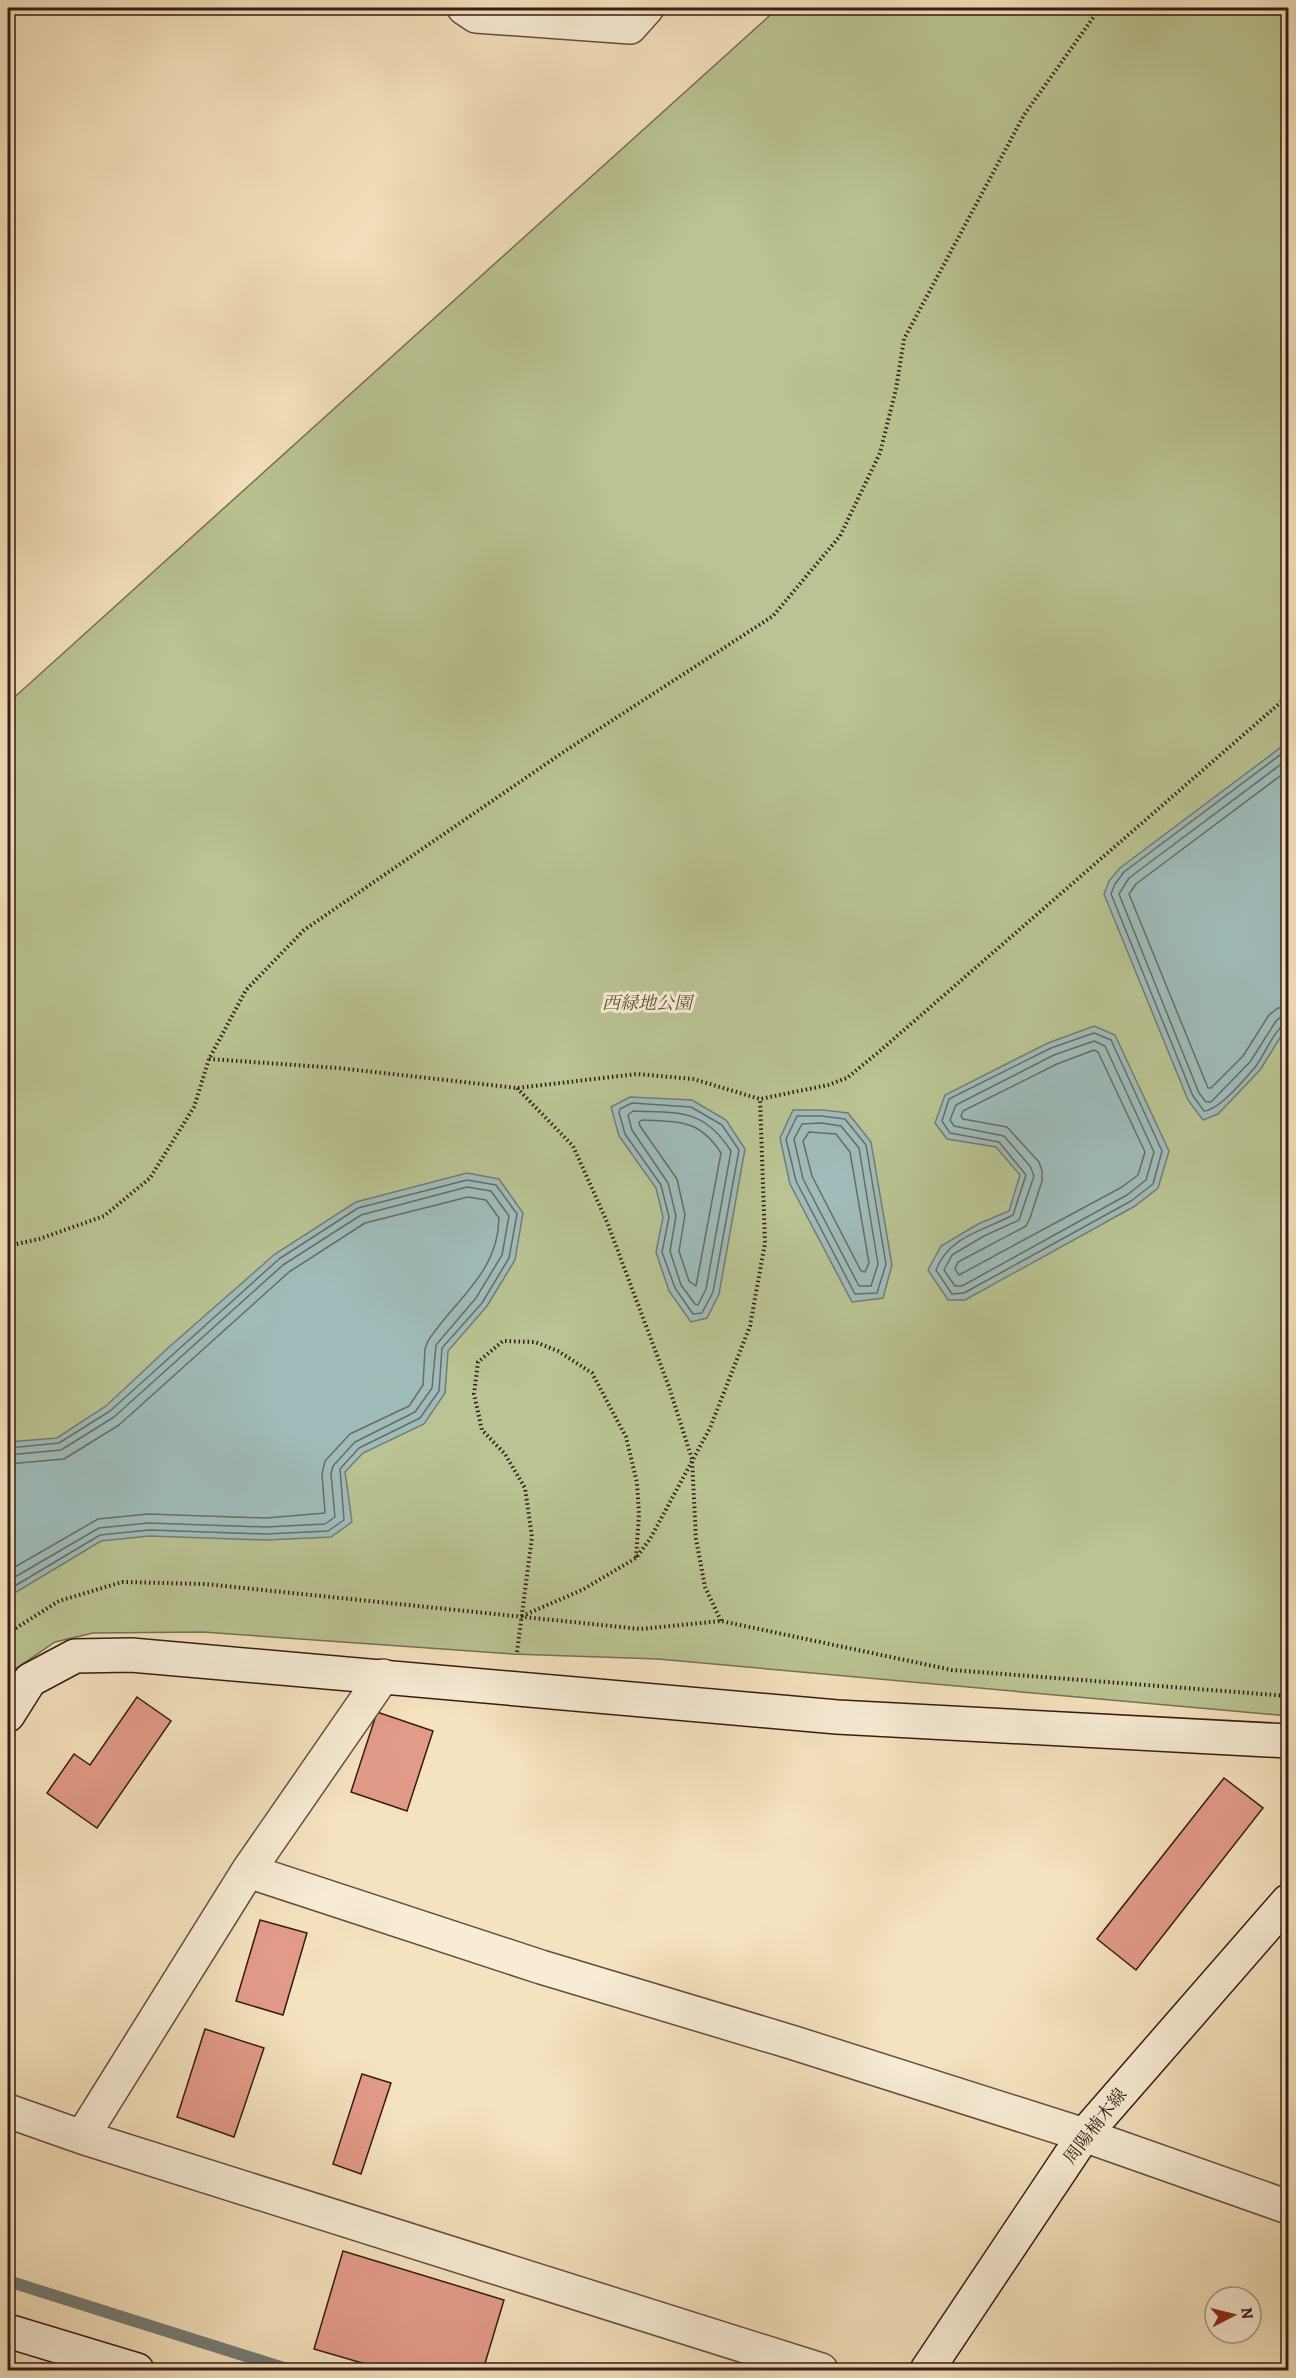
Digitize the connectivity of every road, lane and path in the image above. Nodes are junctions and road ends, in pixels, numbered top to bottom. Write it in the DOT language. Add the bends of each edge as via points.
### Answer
graph roads {
  1 [pos="464,8"];
  2 [pos="647,8"];
  3 [pos="1100,8"];
  4 [pos="1288,696"];
  5 [pos="209,1059"];
  6 [pos="517,1088"];
  7 [pos="760,1099"];
  8 [pos="8,1246"];
  9 [pos="692,1459"];
  10 [pos="636,1558"];
  11 [pos="521,1616"];
  12 [pos="721,1621"];
  13 [pos="8,1633"];
  14 [pos="383,1676"];
  15 [pos="1288,1696"];
  16 [pos="8,1715"];
  17 [pos="1288,1742"];
  18 [pos="249,1871"];
  19 [pos="1288,1901"];
  20 [pos="8,2111"];
  21 [pos="1084,2135"];
  22 [pos="82,2137"];
  23 [pos="1288,2206"];
  24 [pos="8,2331"];
  25 [pos="136,2370"];
  26 [pos="821,2370"];
  27 [pos="927,2370"];
  1 -- 2 [label="street" via="476,16 630,27"];
  3 -- 5 [label="path" via="1024,115 904,339 880,453 840,536 773,616 562,753 304,930 246,990"];
  4 -- 7 [label="path" via="846,1078"];
  5 -- 6 [label="path" via="338,1068"];
  5 -- 8 [label="path" via="194,1107 150,1178 104,1216"];
  6 -- 7 [label="path" via="637,1074 693,1079"];
  6 -- 9 [label="path" via="573,1146 611,1233"];
  7 -- 9 [label="path" via="765,1243 750,1326 710,1428"];
  9 -- 10 [label="path"];
  9 -- 12 [label="path" via="701,1568"];
  10 -- 11 [label="path" via="582,1590"];
  10 -- 11 [label="path" via="639,1514 629,1448 592,1373 558,1351 535,1342 503,1341 478,1362 474,1394 482,1430 505,1454 525,1488 532,1537"];
  11 -- 12 [label="path" via="640,1629"];
  11 -- 13 [label="path" via="205,1584 122,1582 59,1601"];
  12 -- 15 [label="path" via="952,1670"];
  14 -- 16 [label="street" via="130,1655 75,1656 30,1680"];
  14 -- 17 [label="street" via="837,1717"];
  14 -- 18 [label="street"];
  18 -- 21 [label="street" via="542,1967"];
  18 -- 22 [label="street"];
  19 -- 21 [label="street, 周陽楠木線"];
  20 -- 22 [label="street"];
  21 -- 23 [label="street"];
  21 -- 27 [label="street, 周陽楠木線"];
  22 -- 26 [label="street"];
  24 -- 25 [label="street"];
}
